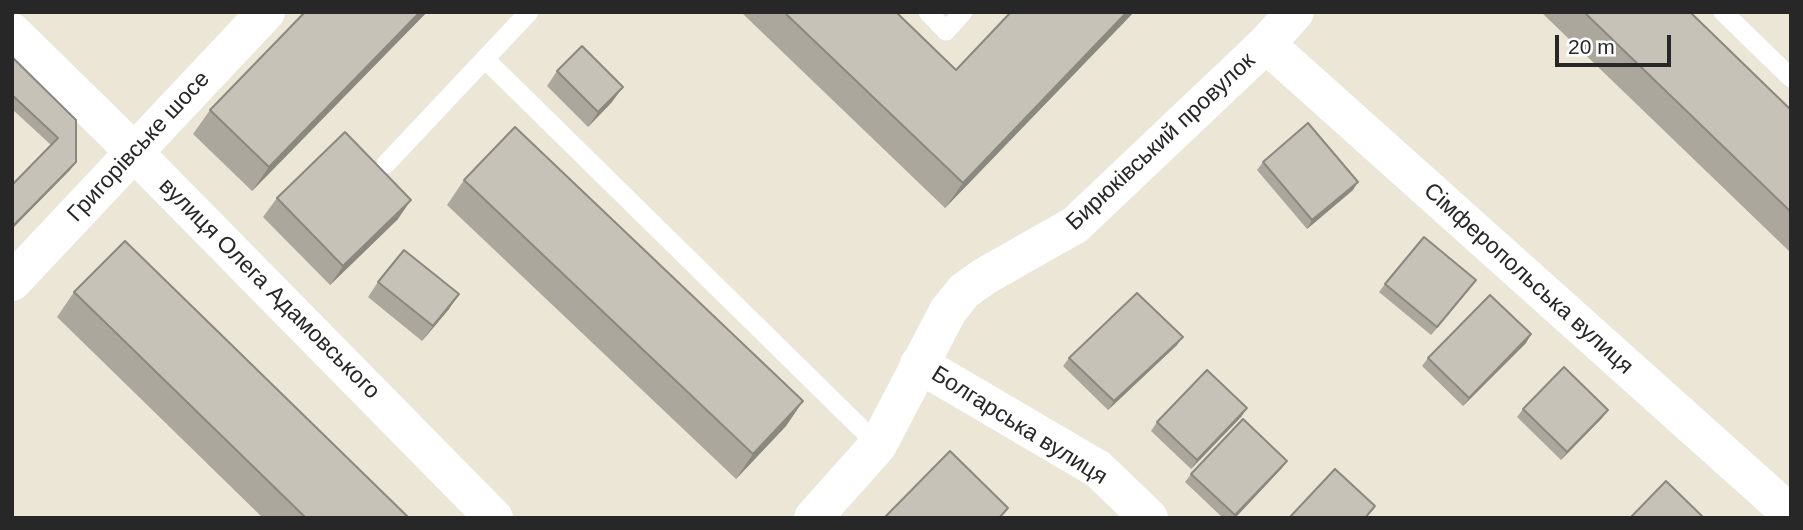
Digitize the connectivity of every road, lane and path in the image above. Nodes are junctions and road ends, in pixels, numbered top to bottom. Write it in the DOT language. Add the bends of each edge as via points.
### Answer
graph roads {
  1 [pos="266,12"];
  2 [pos="529,12"];
  3 [pos="928,12"];
  4 [pos="963,12"];
  5 [pos="1295,12"];
  6 [pos="1723,12"];
  7 [pos="12,32"];
  8 [pos="1266,44"];
  9 [pos="485,59"];
  10 [pos="1791,78"];
  11 [pos="134,153"];
  12 [pos="386,164"];
  13 [pos="12,282"];
  14 [pos="919,364"];
  15 [pos="878,445"];
  16 [pos="1791,514"];
  17 [pos="495,518"];
  18 [pos="813,518"];
  19 [pos="1149,518"];
  1 -- 11 [label="street, Григорівське шосе"];
  2 -- 9 [label="lane"];
  3 -- 4 [label="lane" via="946,31"];
  5 -- 8 [label="street, Бирюківський провулок"];
  6 -- 10 [label="lane"];
  7 -- 11 [label="street, вулиця Олега Адамовського"];
  8 -- 14 [label="street, Бирюківський провулок" via="1075,225 964,292"];
  8 -- 16 [label="street, Сімферопольська вулиця"];
  9 -- 12 [label="lane"];
  9 -- 15 [label="lane"];
  11 -- 13 [label="street, Григорівське шосе"];
  11 -- 17 [label="street, вулиця Олега Адамовського"];
  14 -- 15 [label="street, Бирюківський провулок"];
  14 -- 19 [label="street, Болгарська вулиця" via="1098,468"];
  15 -- 18 [label="street, Бирюківський провулок"];
}
